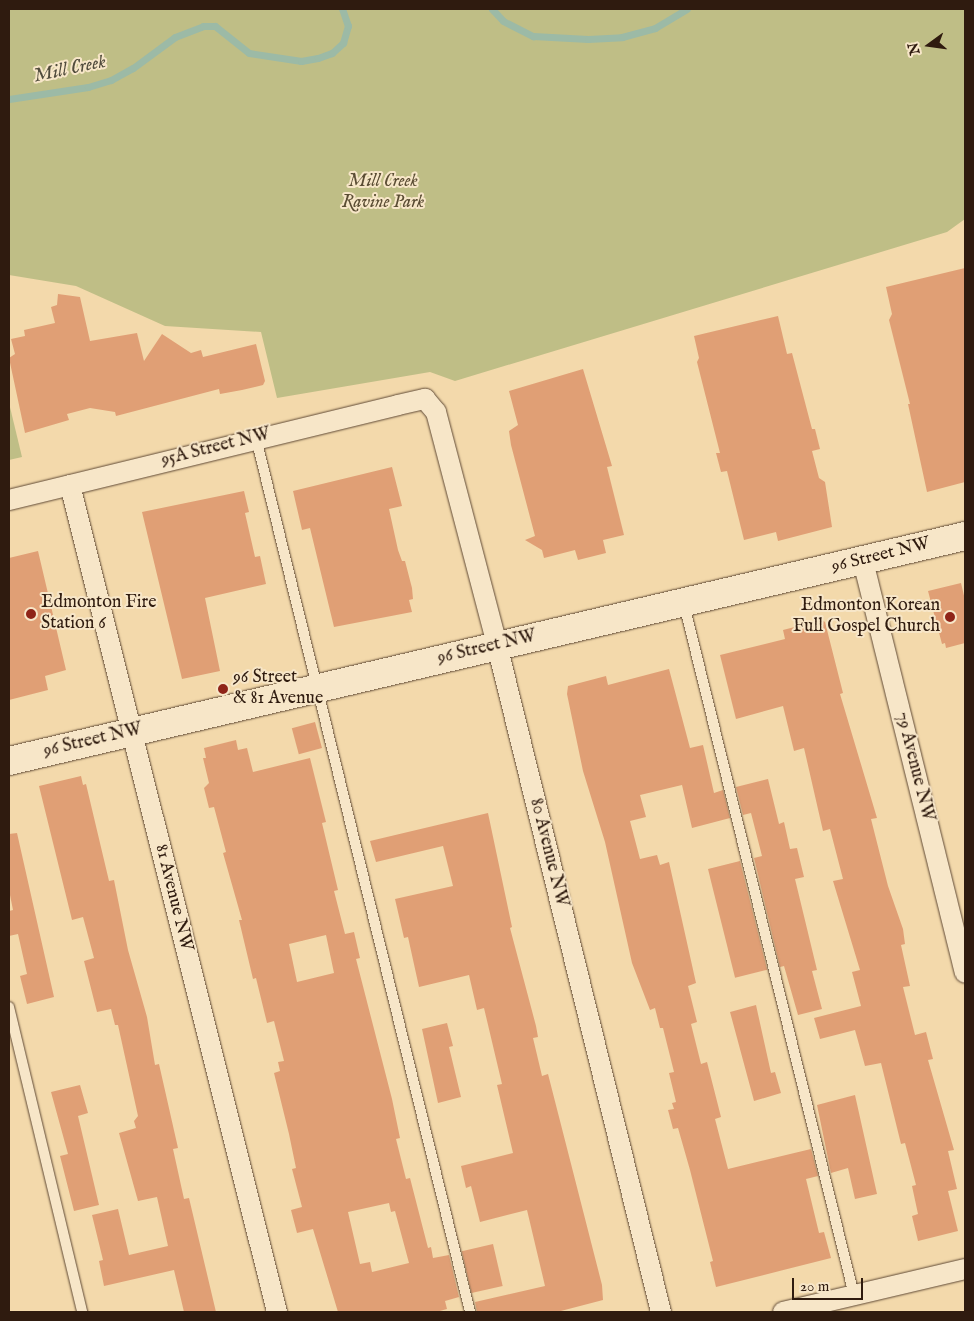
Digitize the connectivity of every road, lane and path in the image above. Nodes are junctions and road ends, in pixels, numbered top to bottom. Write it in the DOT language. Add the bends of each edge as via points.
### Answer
graph roads {
  1 [pos="425,399"];
  2 [pos="256,438"];
  3 [pos="70,485"];
  4 [pos="9,500"];
  5 [pos="965,536"];
  6 [pos="863,561"];
  7 [pos="684,603"];
  8 [pos="497,645"];
  9 [pos="317,689"];
  10 [pos="131,732"];
  11 [pos="9,761"];
  12 [pos="965,973"];
  13 [pos="9,1007"];
  14 [pos="965,1269"];
  15 [pos="854,1295"];
  16 [pos="82,1312"];
  17 [pos="277,1312"];
  18 [pos="470,1312"];
  19 [pos="661,1312"];
  20 [pos="783,1312"];
  1 -- 2 [label="street, 95A Street NW"];
  1 -- 8 [label="street, 80 Avenue NW" via="436,412 442,430"];
  2 -- 3 [label="street, 95A Street NW"];
  2 -- 9 [label="lane"];
  3 -- 4 [label="street, 95A Street NW"];
  3 -- 10 [label="street, 81 Avenue NW"];
  5 -- 6 [label="street, 96 Street NW"];
  6 -- 7 [label="street, 96 Street NW"];
  6 -- 12 [label="street, 79 Avenue NW"];
  7 -- 8 [label="street, 96 Street NW"];
  7 -- 15 [label="lane"];
  8 -- 9 [label="street, 96 Street NW"];
  8 -- 19 [label="street, 80 Avenue NW"];
  9 -- 10 [label="street, 96 Street NW"];
  9 -- 18 [label="lane"];
  10 -- 11 [label="street, 96 Street NW"];
  10 -- 17 [label="street, 81 Avenue NW"];
  13 -- 16 [label="lane"];
  14 -- 15 [label="street"];
  15 -- 20 [label="street"];
}
